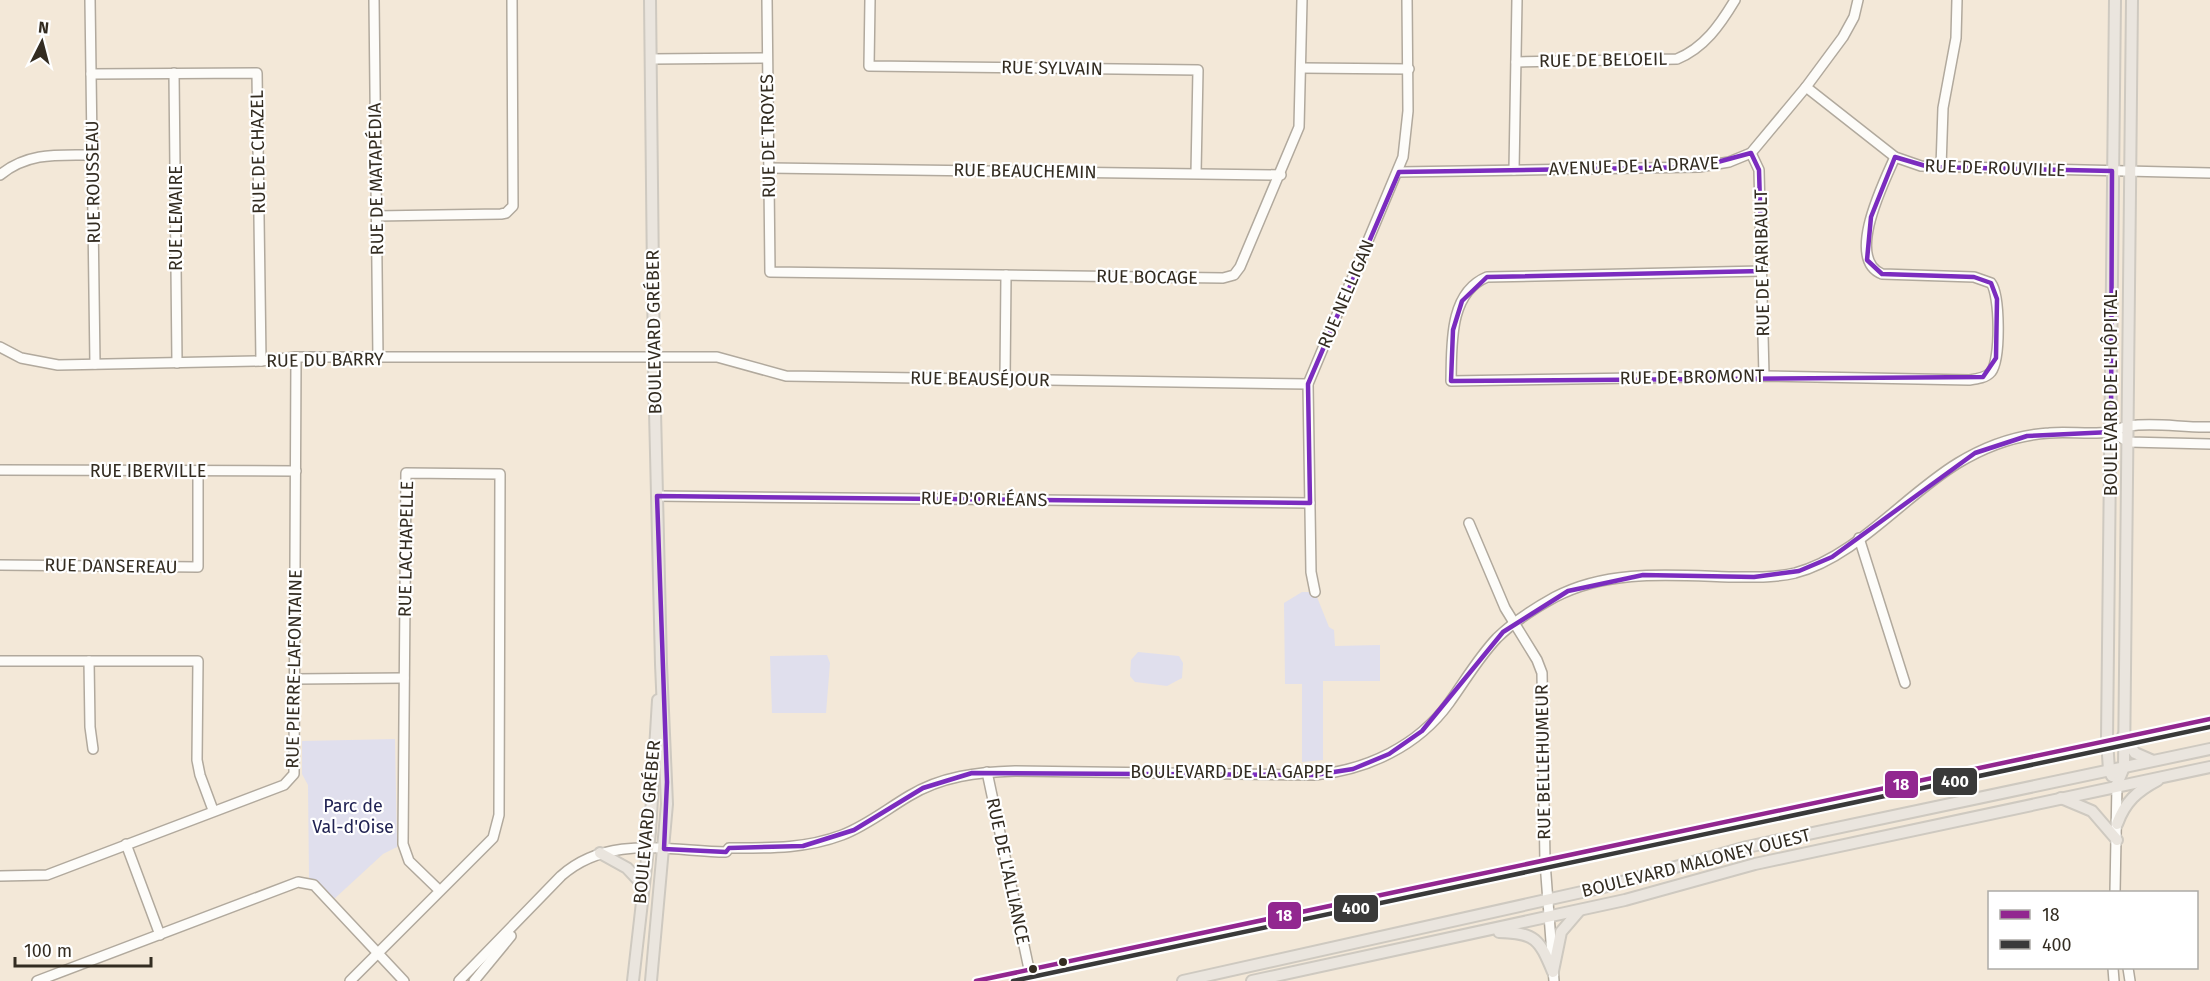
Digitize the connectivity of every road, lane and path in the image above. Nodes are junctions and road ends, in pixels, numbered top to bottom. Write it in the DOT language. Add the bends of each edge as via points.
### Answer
graph roads {
  1 [pos="90,0"];
  2 [pos="374,0"];
  3 [pos="512,0"];
  4 [pos="650,0"];
  5 [pos="767,0"];
  6 [pos="870,0"];
  7 [pos="1302,0"];
  8 [pos="1407,0"];
  9 [pos="1517,0"];
  10 [pos="1735,0"];
  11 [pos="1858,0"];
  12 [pos="1957,0"];
  13 [pos="2115,0"];
  14 [pos="2132,0"];
  15 [pos="767,58"];
  16 [pos="651,59"];
  17 [pos="1516,62"];
  18 [pos="1302,68"];
  19 [pos="1409,69"];
  20 [pos="174,73"];
  21 [pos="92,74"];
  22 [pos="1806,87"];
  23 [pos="1751,153"];
  24 [pos="92,155"];
  25 [pos="1895,157"];
  26 [pos="1941,167"];
  27 [pos="769,168"];
  28 [pos="1514,170"];
  29 [pos="2112,171"];
  30 [pos="1399,172"];
  31 [pos="2130,172"];
  32 [pos="1196,173"];
  33 [pos="2210,173"];
  34 [pos="0,175"];
  35 [pos="1281,175"];
  36 [pos="376,216"];
  37 [pos="1762,271"];
  38 [pos="770,272"];
  39 [pos="1006,275"];
  40 [pos="0,347"];
  41 [pos="296,357"];
  42 [pos="378,358"];
  43 [pos="654,359"];
  44 [pos="261,361"];
  45 [pos="177,363"];
  46 [pos="95,364"];
  47 [pos="1764,376"];
  48 [pos="1005,379"];
  49 [pos="1308,384"];
  50 [pos="2128,426"];
  51 [pos="2210,428"];
  52 [pos="2111,432"];
  53 [pos="2129,442"];
  54 [pos="2210,444"];
  55 [pos="0,470"];
  56 [pos="198,471"];
  57 [pos="296,471"];
  58 [pos="657,496"];
  59 [pos="1310,503"];
  60 [pos="1469,523"];
  61 [pos="1859,538"];
  62 [pos="0,565"];
  63 [pos="1315,592"];
  64 [pos="1514,624"];
  65 [pos="0,662"];
  66 [pos="89,662"];
  67 [pos="661,664"];
  68 [pos="404,678"];
  69 [pos="296,679"];
  70 [pos="1905,683"];
  71 [pos="2123,736"];
  72 [pos="93,749"];
  73 [pos="2210,749"];
  74 [pos="2154,760"];
  75 [pos="2124,767"];
  76 [pos="2210,767"];
  77 [pos="2109,770"];
  78 [pos="987,772"];
  79 [pos="2169,775"];
  80 [pos="2118,784"];
  81 [pos="2061,798"];
  82 [pos="213,810"];
  83 [pos="2117,824"];
  84 [pos="1849,826"];
  85 [pos="2116,840"];
  86 [pos="1852,843"];
  87 [pos="126,844"];
  88 [pos="647,848"];
  89 [pos="664,849"];
  90 [pos="600,853"];
  91 [pos="0,876"];
  92 [pos="556,880"];
  93 [pos="642,884"];
  94 [pos="440,891"];
  95 [pos="2116,891"];
  96 [pos="1548,900"];
  97 [pos="1580,910"];
  98 [pos="1549,917"];
  99 [pos="1484,931"];
  100 [pos="160,935"];
  101 [pos="378,955"];
  102 [pos="1029,969"];
  103 [pos="1553,976"];
  104 [pos="37,981"];
  105 [pos="350,981"];
  106 [pos="404,981"];
  107 [pos="459,981"];
  108 [pos="474,981"];
  109 [pos="633,981"];
  110 [pos="651,981"];
  111 [pos="1029,981"];
  112 [pos="1036,981"];
  113 [pos="1183,981"];
  114 [pos="1252,981"];
  1 -- 21 [label="street, RUE ROUSSEAU"];
  2 -- 36 [label="street, RUE DE MATAPÉDIA"];
  3 -- 36 [label="street" via="513,206 501,214"];
  4 -- 16 [label="main road, BOULEVARD GRÉBER"];
  5 -- 15 [label="street, RUE DE TROYES"];
  6 -- 32 [label="street, RUE SYLVAIN" via="869,66 1198,70"];
  7 -- 18 [label="street, RUE BOCAGE"];
  8 -- 19 [label="street, RUE NELLIGAN"];
  9 -- 17 [label="street, RUE DE BELOEIL"];
  10 -- 17 [label="street, RUE DE BELOEIL" via="1707,40 1677,59"];
  11 -- 22 [label="street, AVENUE DE LA DRAVE" via="1850,27"];
  12 -- 26 [label="street" via="1956,38 1943,108"];
  13 -- 29 [label="main road, BOULEVARD DE L'HÔPITAL"];
  14 -- 31 [label="main road, BOULEVARD DE L'HÔPITAL"];
  15 -- 16 [label="street"];
  15 -- 27 [label="street, RUE DE TROYES"];
  16 -- 43 [label="main road, BOULEVARD GRÉBER"];
  17 -- 28 [label="street, RUE DE BELOEIL"];
  18 -- 19 [label="street"];
  18 -- 35 [label="street, RUE BOCAGE" via="1299,127"];
  19 -- 30 [label="street, RUE NELLIGAN" via="1406,135"];
  20 -- 21 [label="street, RUE DE CHAZEL"];
  20 -- 44 [label="street, RUE DE CHAZEL" via="257,73"];
  20 -- 45 [label="street, RUE LEMAIRE"];
  21 -- 24 [label="street, RUE ROUSSEAU"];
  22 -- 23 [label="street, AVENUE DE LA DRAVE"];
  22 -- 25 [label="street, RUE DE ROUVILLE"];
  23 -- 28 [label="street, AVENUE DE LA DRAVE" via="1712,166"];
  23 -- 37 [label="street, RUE DE FARIBAULT" via="1760,170"];
  24 -- 34 [label="street" via="33,157"];
  24 -- 46 [label="street, RUE ROUSSEAU"];
  25 -- 26 [label="street, RUE DE ROUVILLE" via="1921,166"];
  25 -- 47 [label="street, RUE DE BROMONT" via="1871,217 1867,260 1882,274 1974,277 1991,283 1997,299 1996,358 1992,370 1969,380"];
  26 -- 29 [label="street, RUE DE ROUVILLE"];
  27 -- 32 [label="street, RUE BEAUCHEMIN"];
  27 -- 38 [label="street, RUE DE TROYES"];
  28 -- 30 [label="street, AVENUE DE LA DRAVE"];
  29 -- 31 [label="street, RUE DE ROUVILLE"];
  29 -- 52 [label="main road, BOULEVARD DE L'HÔPITAL"];
  30 -- 49 [label="street, RUE NELLIGAN"];
  31 -- 33 [label="street, RUE DE ROUVILLE"];
  31 -- 50 [label="main road, BOULEVARD DE L'HÔPITAL"];
  32 -- 35 [label="street, RUE BEAUCHEMIN"];
  35 -- 39 [label="street, RUE BOCAGE" via="1240,267 1229,277"];
  36 -- 42 [label="street, RUE DE MATAPÉDIA"];
  37 -- 47 [label="street, RUE DE FARIBAULT"];
  37 -- 47 [label="street, RUE DE BROMONT" via="1487,277 1474,284 1462,301 1453,330 1451,381"];
  38 -- 39 [label="street, RUE BOCAGE"];
  39 -- 48 [label="street"];
  40 -- 46 [label="street, RUE DU BARRY" via="21,358 46,364"];
  41 -- 42 [label="street, RUE DU BARRY"];
  41 -- 44 [label="street, RUE DU BARRY"];
  41 -- 57 [label="street, RUE PIERRE-LAFONTAINE"];
  42 -- 43 [label="street, RUE DU BARRY"];
  43 -- 48 [label="street, RUE BEAUSÉJOUR" via="717,357 786,376"];
  43 -- 58 [label="main road, BOULEVARD GRÉBER"];
  44 -- 45 [label="street, RUE DU BARRY"];
  45 -- 46 [label="street, RUE DU BARRY"];
  48 -- 49 [label="street, RUE BEAUSÉJOUR"];
  49 -- 59 [label="street, RUE NELLIGAN"];
  50 -- 51 [label="street, BOULEVARD DE LA GAPPE"];
  50 -- 52 [label="street, BOULEVARD DE LA GAPPE"];
  50 -- 53 [label="main road, BOULEVARD DE L'HÔPITAL"];
  52 -- 53 [label="street, BOULEVARD DE LA GAPPE"];
  52 -- 61 [label="street, BOULEVARD DE LA GAPPE" via="2047,433 1985,449 1936,478"];
  52 -- 77 [label="main road, BOULEVARD DE L'HÔPITAL"];
  53 -- 54 [label="street, BOULEVARD DE LA GAPPE"];
  53 -- 71 [label="main road, BOULEVARD DE L'HÔPITAL"];
  55 -- 56 [label="street, RUE IBERVILLE"];
  56 -- 57 [label="street, RUE IBERVILLE"];
  56 -- 62 [label="street, RUE DANSEREAU" via="198,567"];
  57 -- 69 [label="street, RUE PIERRE-LAFONTAINE"];
  58 -- 59 [label="street, RUE D'ORLÉANS"];
  58 -- 67 [label="main road, BOULEVARD GRÉBER"];
  59 -- 63 [label="street, RUE NELLIGAN"];
  60 -- 64 [label="street, RUE BELLEHUMEUR"];
  61 -- 64 [label="street, BOULEVARD DE LA GAPPE" via="1832,557 1791,574 1643,575 1596,582 1568,591"];
  61 -- 70 [label="street"];
  64 -- 78 [label="street, BOULEVARD DE LA GAPPE" via="1489,647 1448,704 1422,731 1389,754 1353,769 1315,775"];
  64 -- 96 [label="street, RUE BELLEHUMEUR" via="1542,673"];
  65 -- 66 [label="street"];
  66 -- 72 [label="street"];
  66 -- 82 [label="street" via="198,661 197,760"];
  67 -- 88 [label="main road, BOULEVARD GRÉBER"];
  67 -- 89 [label="main road, BOULEVARD GRÉBER" via="667,752"];
  68 -- 69 [label="street"];
  68 -- 94 [label="street, RUE LACHAPELLE" via="403,851"];
  68 -- 94 [label="street, RUE LACHAPELLE" via="406,472 500,474 498,823 493,838"];
  69 -- 82 [label="street, RUE PIERRE-LAFONTAINE" via="294,774 284,785"];
  71 -- 74 [label="main road" via="2135,753"];
  71 -- 75 [label="main road, BOULEVARD DE L'HÔPITAL"];
  73 -- 74 [label="main road, BOULEVARD MALONEY OUEST"];
  74 -- 75 [label="main road, BOULEVARD MALONEY OUEST"];
  75 -- 77 [label="main road, BOULEVARD MALONEY OUEST"];
  75 -- 80 [label="main road, BOULEVARD DE L'HÔPITAL"];
  76 -- 79 [label="main road, BOULEVARD MALONEY OUEST"];
  77 -- 80 [label="main road"];
  77 -- 84 [label="main road, BOULEVARD MALONEY OUEST"];
  78 -- 89 [label="street, BOULEVARD DE LA GAPPE" via="935,783 854,830 803,846 729,848 726,852"];
  78 -- 102 [label="street, RUE DE L'ALLIANCE"];
  79 -- 80 [label="main road, BOULEVARD MALONEY OUEST"];
  79 -- 83 [label="main road" via="2135,794 2123,808"];
  80 -- 81 [label="main road, BOULEVARD MALONEY OUEST"];
  80 -- 83 [label="street, BOULEVARD DE L'HÔPITAL"];
  81 -- 85 [label="main road" via="2092,811"];
  81 -- 86 [label="main road, BOULEVARD MALONEY OUEST"];
  82 -- 87 [label="street, RUE PIERRE-LAFONTAINE"];
  83 -- 85 [label="street, BOULEVARD DE L'HÔPITAL"];
  84 -- 86 [label="main road"];
  84 -- 96 [label="main road, BOULEVARD MALONEY OUEST" via="1747,847"];
  85 -- 95 [label="street, BOULEVARD DE L'HÔPITAL"];
  86 -- 97 [label="main road, BOULEVARD MALONEY OUEST"];
  87 -- 91 [label="street, RUE PIERRE-LAFONTAINE" via="46,875"];
  87 -- 100 [label="street"];
  88 -- 89 [label="street, BOULEVARD DE LA GAPPE"];
  88 -- 90 [label="street, BOULEVARD DE LA GAPPE"];
  88 -- 93 [label="main road, BOULEVARD GRÉBER"];
  89 -- 110 [label="main road, BOULEVARD GRÉBER"];
  90 -- 92 [label="street, BOULEVARD DE LA GAPPE" via="576,864"];
  90 -- 93 [label="main road" via="627,868"];
  92 -- 107 [label="street, BOULEVARD DE LA GAPPE"];
  92 -- 108 [label="street, BOULEVARD DE LA GAPPE"];
  93 -- 109 [label="main road, BOULEVARD GRÉBER"];
  94 -- 101 [label="street, RUE LACHAPELLE"];
  96 -- 98 [label="street, RUE BELLEHUMEUR"];
  96 -- 113 [label="main road, BOULEVARD MALONEY OUEST"];
  97 -- 98 [label="main road, BOULEVARD MALONEY OUEST"];
  97 -- 103 [label="main road" via="1561,932"];
  98 -- 99 [label="main road, BOULEVARD MALONEY OUEST"];
  98 -- 103 [label="street, RUE BELLEHUMEUR"];
  99 -- 103 [label="main road" via="1532,936 1542,946"];
  99 -- 114 [label="main road, BOULEVARD MALONEY OUEST"];
  100 -- 101 [label="street" via="303,882 314,885"];
  100 -- 104 [label="street"];
  101 -- 105 [label="street, RUE LACHAPELLE"];
  101 -- 106 [label="street"];
  102 -- 111 [label="street, RUE DE L'ALLIANCE"];
  102 -- 112 [label="street, RUE DE L'ALLIANCE"];
}
